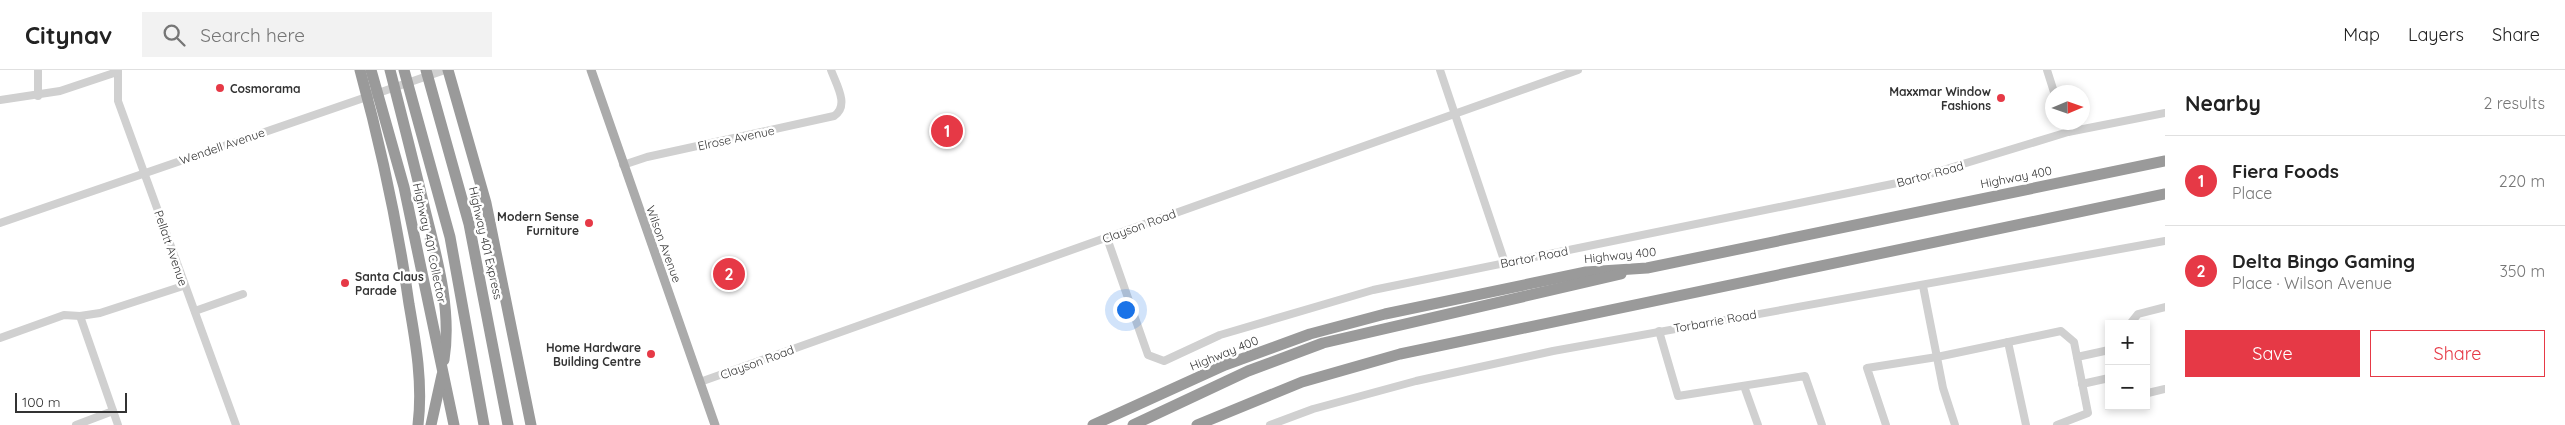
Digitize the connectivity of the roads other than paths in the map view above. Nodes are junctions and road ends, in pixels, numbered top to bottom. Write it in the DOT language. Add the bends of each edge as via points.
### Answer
graph roads {
  1 [pos="38,70"];
  2 [pos="360,70"];
  3 [pos="370,70"];
  4 [pos="426,70"];
  5 [pos="591,70"];
  6 [pos="831,70"];
  7 [pos="1440,70"];
  8 [pos="1578,70"];
  9 [pos="2047,70"];
  10 [pos="117,71"];
  11 [pos="404,71"];
  12 [pos="391,73"];
  13 [pos="448,74"];
  14 [pos="370,85"];
  15 [pos="2052,85"];
  16 [pos="38,96"];
  17 [pos="0,100"];
  18 [pos="2165,113"];
  19 [pos="1456,114"];
  20 [pos="2068,132"];
  21 [pos="2165,162"];
  22 [pos="623,165"];
  23 [pos="145,173"];
  24 [pos="2165,194"];
  25 [pos="0,223"];
  26 [pos="1107,238"];
  27 [pos="2165,241"];
  28 [pos="1505,263"];
  29 [pos="1647,268"];
  30 [pos="183,286"];
  31 [pos="1923,286"];
  32 [pos="243,294"];
  33 [pos="2165,307"];
  34 [pos="194,312"];
  35 [pos="80,316"];
  36 [pos="2133,320"];
  37 [pos="1659,331"];
  38 [pos="0,338"];
  39 [pos="2008,342"];
  40 [pos="2105,351"];
  41 [pos="1936,356"];
  42 [pos="2077,357"];
  43 [pos="2105,379"];
  44 [pos="700,382"];
  45 [pos="2082,384"];
  46 [pos="1744,386"];
  47 [pos="2165,390"];
  48 [pos="2150,393"];
  49 [pos="113,411"];
  50 [pos="531,423"];
  51 [pos="76,425"];
  52 [pos="118,425"];
  53 [pos="236,425"];
  54 [pos="418,425"];
  55 [pos="431,425"];
  56 [pos="454,425"];
  57 [pos="484,425"];
  58 [pos="508,425"];
  59 [pos="714,425"];
  60 [pos="1093,425"];
  61 [pos="1132,425"];
  62 [pos="1197,425"];
  63 [pos="1270,425"];
  64 [pos="1758,425"];
  65 [pos="1822,425"];
  66 [pos="1886,425"];
  67 [pos="1955,425"];
  68 [pos="2026,425"];
  69 [pos="2057,425"];
  1 -- 16 [label="street"];
  2 -- 14 [label="highway"];
  3 -- 14 [label="highway, Highway 401 Collector"];
  4 -- 58 [label="highway, Highway 401 Express" via="469,224"];
  5 -- 22 [label="main road, Wilson Avenue"];
  6 -- 22 [label="street, Elrose Avenue" via="842,103 839,113 834,116 646,157"];
  7 -- 19 [label="street"];
  8 -- 19 [label="street, Clayson Road"];
  9 -- 15 [label="street"];
  10 -- 16 [label="street" via="60,92"];
  10 -- 23 [label="street, Pellatt Avenue" via="118,101"];
  11 -- 57 [label="highway" via="450,237"];
  12 -- 55 [label="highway" via="446,310 446,348"];
  13 -- 23 [label="street, Wendell Avenue"];
  13 -- 50 [label="highway" via="486,203"];
  14 -- 54 [label="highway" via="369,104 406,282 419,369"];
  14 -- 56 [label="highway, Highway 401 Collector" via="382,105 404,187"];
  16 -- 17 [label="street"];
  18 -- 20 [label="street, Bartor Road"];
  19 -- 26 [label="street, Clayson Road"];
  19 -- 28 [label="street"];
  20 -- 28 [label="street, Bartor Road" via="1907,181"];
  21 -- 29 [label="highway, Highway 400"];
  22 -- 44 [label="main road, Wilson Avenue"];
  23 -- 25 [label="street, Wendell Avenue"];
  23 -- 30 [label="street, Pellatt Avenue"];
  24 -- 62 [label="highway" via="1400,354 1302,382"];
  26 -- 28 [label="street, Bartor Road" via="1148,356 1164,361 1214,337 1373,290"];
  26 -- 44 [label="street, Clayson Road"];
  27 -- 31 [label="street, Torbarrie Road"];
  29 -- 60 [label="highway, Highway 400" via="1586,272 1385,314 1310,334 1225,365"];
  29 -- 61 [label="highway" via="1323,343 1248,371"];
  30 -- 34 [label="street, Pellatt Avenue"];
  30 -- 35 [label="street" via="100,313"];
  31 -- 37 [label="street, Torbarrie Road"];
  31 -- 41 [label="street"];
  32 -- 34 [label="street"];
  33 -- 36 [label="street" via="2138,314"];
  34 -- 53 [label="street, Pellatt Avenue"];
  35 -- 38 [label="street" via="64,315"];
  35 -- 49 [label="street"];
  37 -- 46 [label="street" via="1678,396"];
  37 -- 63 [label="street, Torbarrie Road" via="1416,381 1313,409"];
  39 -- 41 [label="street"];
  39 -- 42 [label="street" via="2061,331 2074,342"];
  39 -- 68 [label="street"];
  40 -- 42 [label="street"];
  41 -- 66 [label="street" via="1867,368"];
  41 -- 67 [label="street"];
  42 -- 45 [label="street"];
  43 -- 45 [label="street"];
  44 -- 59 [label="main road, Wilson Avenue"];
  45 -- 69 [label="street" via="2088,413"];
  46 -- 64 [label="street"];
  46 -- 65 [label="street" via="1805,376"];
  47 -- 48 [label="street"];
  49 -- 51 [label="street"];
  49 -- 52 [label="street"];
}
